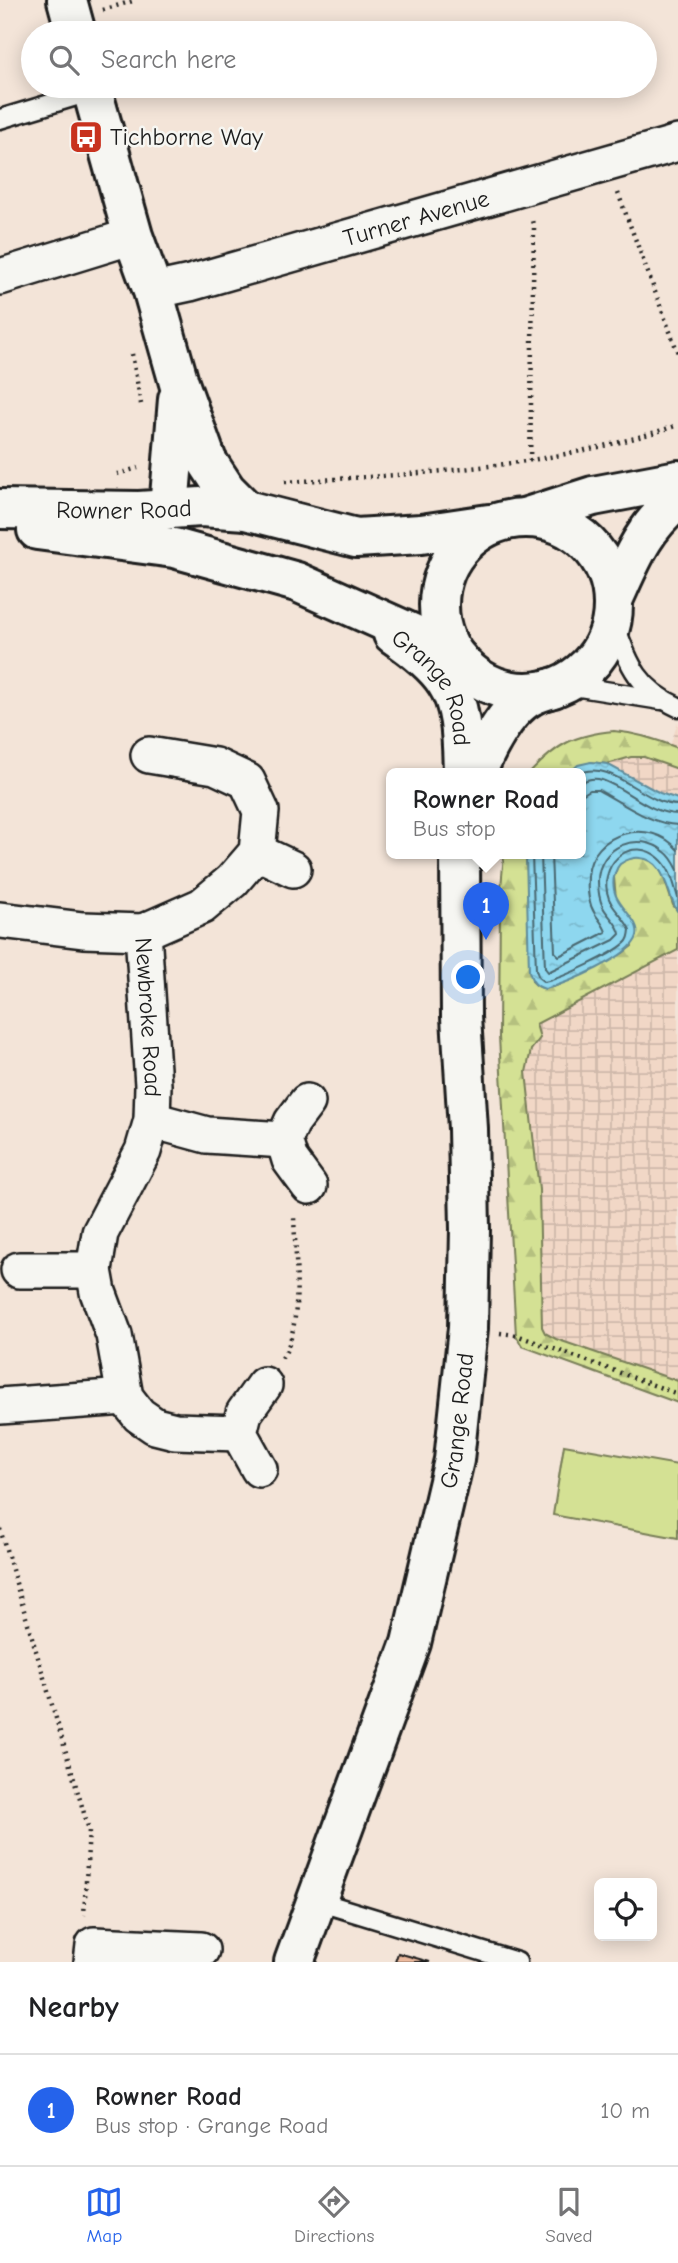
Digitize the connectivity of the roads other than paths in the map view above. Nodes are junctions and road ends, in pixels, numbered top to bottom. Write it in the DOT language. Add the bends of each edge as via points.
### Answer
graph roads {
  1 [pos="67,0"];
  2 [pos="73,21"];
  3 [pos="64,98"];
  4 [pos="95,98"];
  5 [pos="0,119"];
  6 [pos="678,144"];
  7 [pos="133,236"];
  8 [pos="0,277"];
  9 [pos="153,291"];
  10 [pos="179,383"];
  11 [pos="678,480"];
  12 [pos="678,501"];
  13 [pos="0,509"];
  14 [pos="169,509"];
  15 [pos="246,510"];
  16 [pos="510,521"];
  17 [pos="0,526"];
  18 [pos="297,582"];
  19 [pos="613,609"];
  20 [pos="422,638"];
  21 [pos="463,665"];
  22 [pos="557,686"];
  23 [pos="671,704"];
  24 [pos="149,755"];
  25 [pos="464,768"];
  26 [pos="466,768"];
  27 [pos="479,768"];
  28 [pos="257,852"];
  29 [pos="460,859"];
  30 [pos="293,869"];
  31 [pos="0,920"];
  32 [pos="144,932"];
  33 [pos="307,1102"];
  34 [pos="152,1121"];
  35 [pos="284,1140"];
  36 [pos="309,1186"];
  37 [pos="19,1270"];
  38 [pos="93,1270"];
  39 [pos="264,1385"];
  40 [pos="125,1397"];
  41 [pos="0,1406"];
  42 [pos="239,1433"];
  43 [pos="259,1469"];
  44 [pos="317,1901"];
  45 [pos="201,1950"];
  46 [pos="93,1954"];
  47 [pos="490,1958"];
  48 [pos="294,1962"];
  49 [pos="517,1962"];
  1 -- 2 [label="street"];
  3 -- 5 [label="lane"];
  4 -- 7 [label="street"];
  6 -- 9 [label="street, Turner Avenue"];
  7 -- 8 [label="street"];
  7 -- 9 [label="street"];
  9 -- 10 [label="street"];
  10 -- 14 [label="street"];
  10 -- 15 [label="street" via="207,461 226,491"];
  11 -- 16 [label="street, Rowner Road" via="593,496"];
  12 -- 19 [label="street" via="645,535"];
  13 -- 14 [label="street, Rowner Road"];
  14 -- 15 [label="street, Rowner Road"];
  14 -- 20 [label="street" via="181,524 315,569"];
  15 -- 16 [label="street, Rowner Road" via="356,538"];
  16 -- 19 [label="street" via="537,518 580,536 603,564"];
  16 -- 21 [label="street" via="471,537 447,567 440,587 442,630"];
  17 -- 18 [label="street, Rowner Road" via="174,548"];
  18 -- 20 [label="street, Rowner Road"];
  18 -- 25 [label="street, Grange Road" via="382,626 443,677 457,712"];
  19 -- 22 [label="street" via="608,635 595,659"];
  19 -- 23 [label="lane" via="635,673 649,690"];
  20 -- 21 [label="street, Rowner Road"];
  21 -- 22 [label="street" via="506,690 529,692"];
  21 -- 26 [label="street, Grange Road" via="474,693"];
  22 -- 23 [label="lane"];
  22 -- 27 [label="street, Grange Road" via="532,695 516,708 492,739"];
  24 -- 28 [label="street" via="215,766 247,781 261,811"];
  28 -- 30 [label="street"];
  28 -- 32 [label="street" via="202,906"];
  29 -- 44 [label="street, Grange Road" via="470,1229 468,1328 454,1460 411,1643"];
  31 -- 32 [label="street, Newbroke Road"];
  32 -- 34 [label="street, Newbroke Road"];
  33 -- 35 [label="street"];
  34 -- 35 [label="street, Newbroke Road" via="207,1135"];
  34 -- 38 [label="street, Newbroke Road" via="142,1151 100,1233"];
  35 -- 36 [label="street" via="290,1160"];
  37 -- 38 [label="street"];
  38 -- 40 [label="street, Newbroke Road" via="114,1335"];
  39 -- 42 [label="street" via="244,1413"];
  40 -- 41 [label="street"];
  40 -- 42 [label="street" via="155,1426"];
  42 -- 43 [label="street"];
  44 -- 47 [label="lane"];
  44 -- 48 [label="street, Grange Road"];
  45 -- 46 [label="street"];
  47 -- 49 [label="lane"];
}
